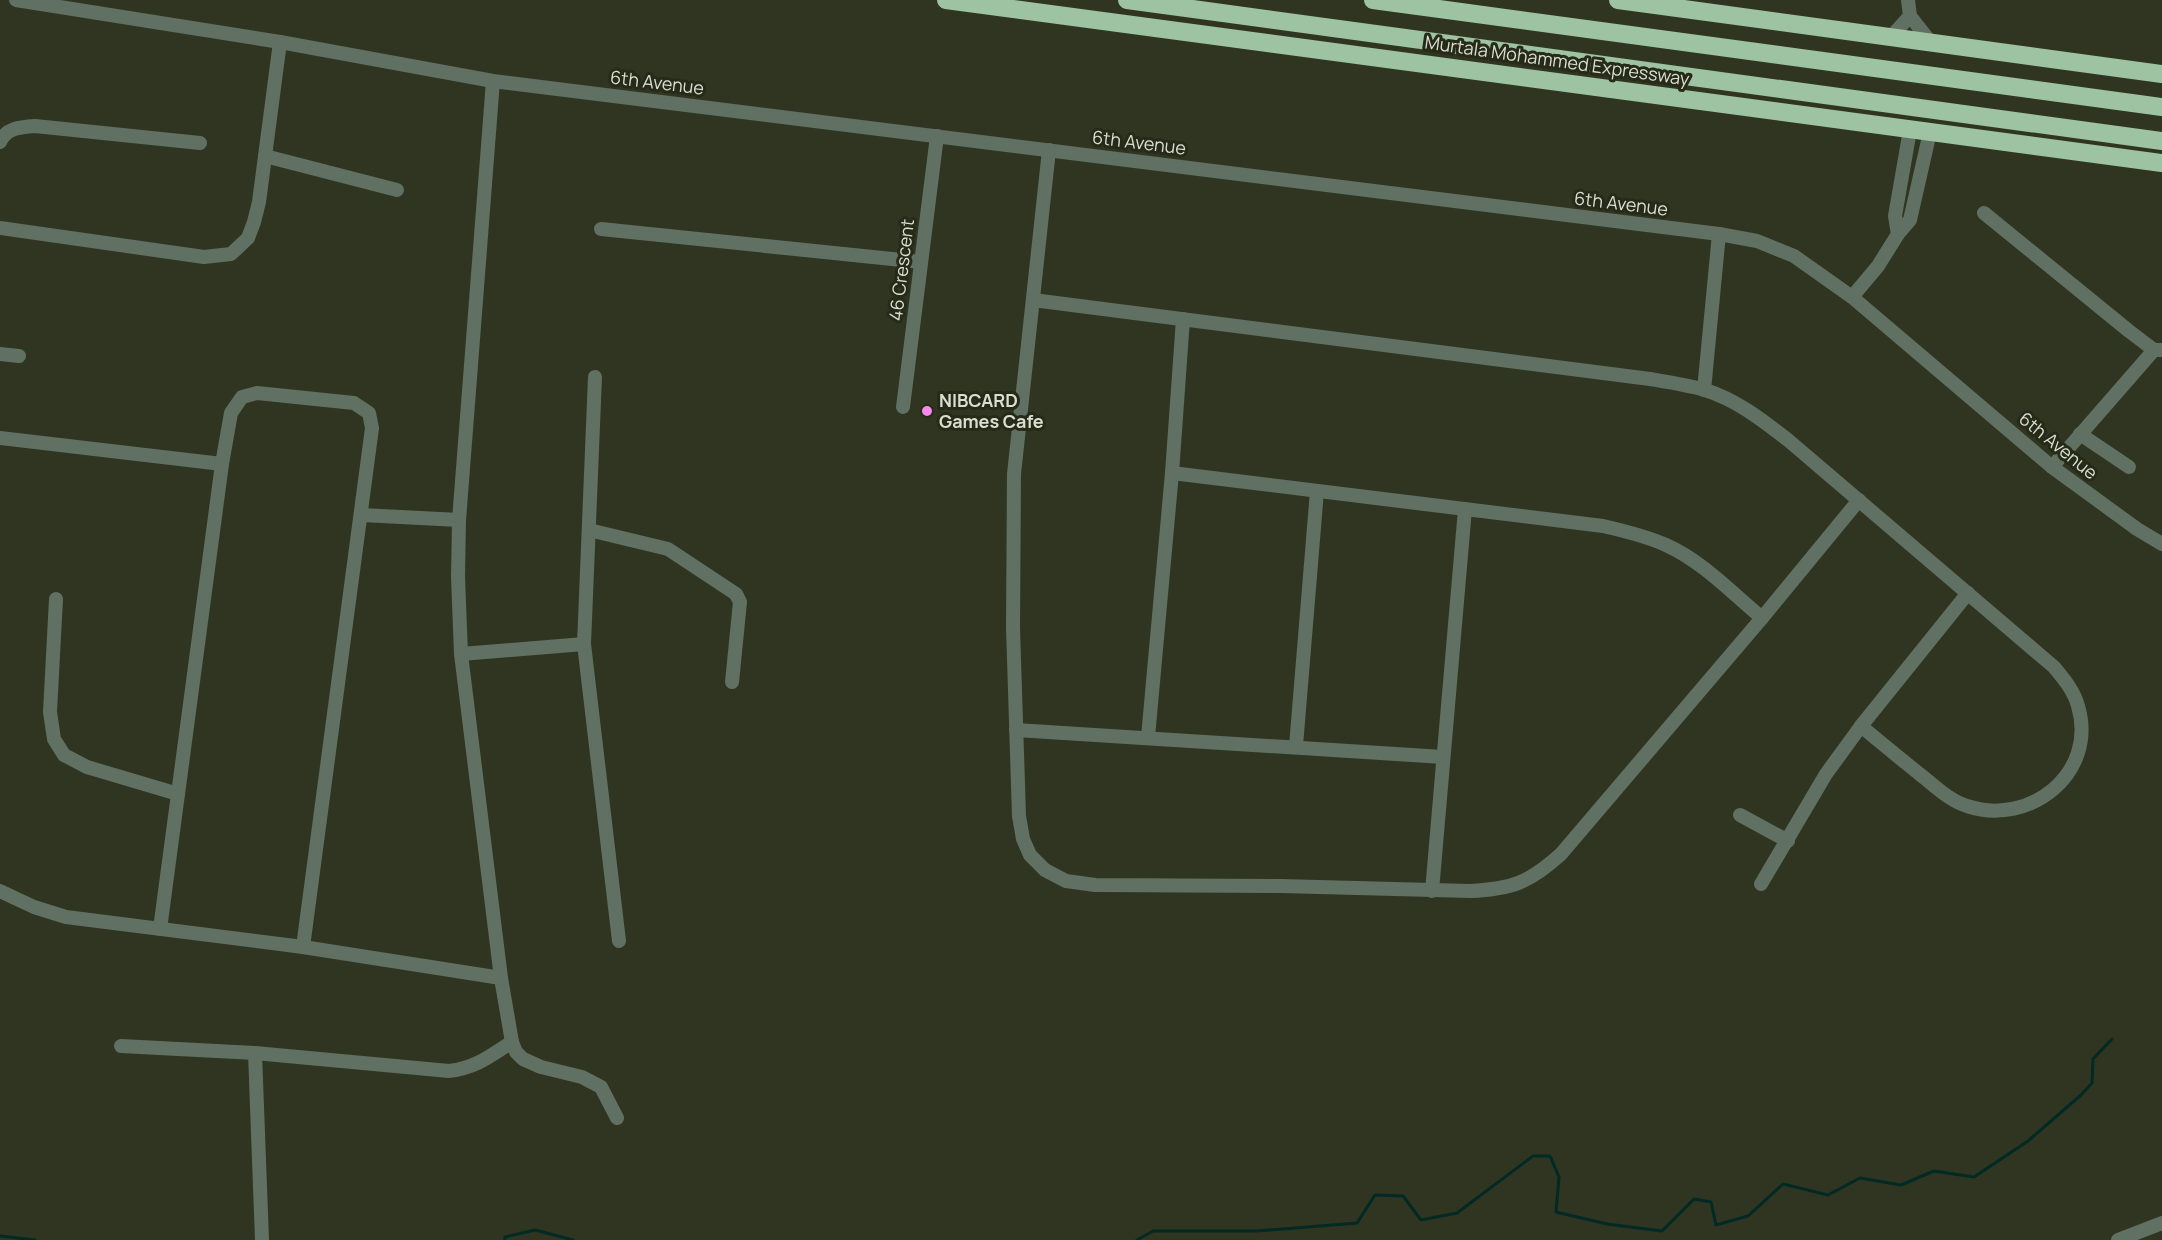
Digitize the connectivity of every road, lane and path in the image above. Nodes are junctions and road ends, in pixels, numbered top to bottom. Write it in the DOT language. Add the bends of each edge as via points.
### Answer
graph roads {
  1 [pos="16,0"];
  2 [pos="946,0"];
  3 [pos="1127,0"];
  4 [pos="1373,0"];
  5 [pos="1618,0"];
  6 [pos="1908,0"];
  7 [pos="1248,16"];
  8 [pos="1910,16"];
  9 [pos="1890,38"];
  10 [pos="280,42"];
  11 [pos="1932,44"];
  12 [pos="1346,54"];
  13 [pos="2162,74"];
  14 [pos="493,81"];
  15 [pos="2162,106"];
  16 [pos="1910,130"];
  17 [pos="1930,132"];
  18 [pos="937,136"];
  19 [pos="2162,141"];
  20 [pos="0,142"];
  21 [pos="200,143"];
  22 [pos="1050,150"];
  23 [pos="265,156"];
  24 [pos="2162,163"];
  25 [pos="397,190"];
  26 [pos="1984,213"];
  27 [pos="0,228"];
  28 [pos="601,229"];
  29 [pos="1719,234"];
  30 [pos="1898,234"];
  31 [pos="921,262"];
  32 [pos="1852,297"];
  33 [pos="1033,300"];
  34 [pos="1183,319"];
  35 [pos="2158,350"];
  36 [pos="0,354"];
  37 [pos="20,356"];
  38 [pos="595,377"];
  39 [pos="1704,390"];
  40 [pos="903,408"];
  41 [pos="2080,434"];
  42 [pos="0,438"];
  43 [pos="222,464"];
  44 [pos="2052,467"];
  45 [pos="2128,467"];
  46 [pos="1172,473"];
  47 [pos="1317,491"];
  48 [pos="1858,500"];
  49 [pos="1465,509"];
  50 [pos="362,515"];
  51 [pos="459,520"];
  52 [pos="589,530"];
  53 [pos="2162,544"];
  54 [pos="1968,593"];
  55 [pos="56,599"];
  56 [pos="1762,618"];
  57 [pos="584,644"];
  58 [pos="461,654"];
  59 [pos="732,682"];
  60 [pos="1861,726"];
  61 [pos="1016,729"];
  62 [pos="1148,737"];
  63 [pos="1296,746"];
  64 [pos="1443,757"];
  65 [pos="178,794"];
  66 [pos="1740,815"];
  67 [pos="1788,841"];
  68 [pos="1761,884"];
  69 [pos="0,891"];
  70 [pos="1432,891"];
  71 [pos="160,929"];
  72 [pos="619,941"];
  73 [pos="303,947"];
  74 [pos="501,978"];
  75 [pos="512,1042"];
  76 [pos="121,1046"];
  77 [pos="255,1053"];
  78 [pos="617,1118"];
  79 [pos="2162,1223"];
  80 [pos="262,1240"];
  81 [pos="2118,1240"];
  1 -- 10 [label="street, 6th Avenue"];
  2 -- 12 [label="highway, Murtala Mohammed Expressway"];
  3 -- 7 [label="highway, Murtala Mohammed Expressway"];
  4 -- 15 [label="highway, Murtala Mohammed Expressway"];
  5 -- 9 [label="highway"];
  6 -- 8 [label="street"];
  7 -- 12 [label="highway"];
  7 -- 19 [label="highway, Murtala Mohammed Expressway"];
  8 -- 9 [label="street"];
  8 -- 11 [label="street"];
  9 -- 11 [label="highway"];
  10 -- 14 [label="street, 6th Avenue"];
  10 -- 23 [label="street"];
  11 -- 13 [label="highway"];
  12 -- 16 [label="highway, Murtala Mohammed Expressway"];
  14 -- 18 [label="street, 6th Avenue"];
  14 -- 51 [label="street"];
  16 -- 17 [label="highway, Murtala Mohammed Expressway"];
  16 -- 30 [label="street" via="1895,216"];
  17 -- 24 [label="highway, Murtala Mohammed Expressway"];
  17 -- 30 [label="street" via="1910,220"];
  18 -- 22 [label="street, 6th Avenue"];
  18 -- 31 [label="street, 46 Crescent"];
  20 -- 21 [label="street" via="13,129 35,126"];
  22 -- 29 [label="street, 6th Avenue"];
  22 -- 33 [label="street"];
  23 -- 25 [label="street"];
  23 -- 27 [label="street" via="254,222 248,238 231,254 204,257"];
  26 -- 35 [label="street"];
  28 -- 31 [label="street"];
  29 -- 32 [label="street, 6th Avenue" via="1757,242 1794,256"];
  29 -- 39 [label="street"];
  30 -- 32 [label="street"];
  31 -- 40 [label="street, 46 Crescent"];
  32 -- 44 [label="street, 6th Avenue"];
  33 -- 34 [label="street"];
  33 -- 61 [label="street" via="1014,474"];
  34 -- 39 [label="street" via="1650,379"];
  34 -- 46 [label="street"];
  35 -- 41 [label="street"];
  36 -- 37 [label="street"];
  38 -- 52 [label="street"];
  39 -- 48 [label="street" via="1754,413"];
  41 -- 44 [label="street"];
  41 -- 45 [label="street"];
  42 -- 43 [label="street"];
  43 -- 50 [label="street" via="231,413 242,397 257,393 354,403 369,413 372,428"];
  43 -- 65 [label="street"];
  44 -- 53 [label="street, 6th Avenue"];
  46 -- 47 [label="street"];
  46 -- 62 [label="street"];
  47 -- 49 [label="street"];
  47 -- 63 [label="street"];
  48 -- 54 [label="street"];
  48 -- 56 [label="street"];
  49 -- 56 [label="street" via="1637,533 1690,558"];
  49 -- 64 [label="street"];
  50 -- 51 [label="street"];
  50 -- 73 [label="street"];
  51 -- 58 [label="street"];
  52 -- 57 [label="street"];
  52 -- 59 [label="street" via="668,549 736,594 740,602"];
  54 -- 60 [label="street"];
  54 -- 60 [label="street" via="2054,667 2078,706 2082,730 2079,749 2057,787 2039,801 2015,810 1992,812 1966,806 1946,795"];
  55 -- 65 [label="street" via="50,712 54,738 64,755 87,767"];
  56 -- 70 [label="street" via="1561,854 1543,870 1500,890"];
  57 -- 58 [label="street"];
  57 -- 72 [label="street"];
  58 -- 74 [label="street"];
  60 -- 67 [label="street" via="1826,774"];
  61 -- 62 [label="street"];
  61 -- 70 [label="street" via="1023,838 1030,855 1066,882 1104,886"];
  62 -- 63 [label="street"];
  63 -- 64 [label="street"];
  64 -- 70 [label="street"];
  65 -- 71 [label="street"];
  66 -- 67 [label="street"];
  67 -- 68 [label="street"];
  69 -- 71 [label="street" via="66,917"];
  71 -- 73 [label="street"];
  73 -- 74 [label="street"];
  74 -- 75 [label="street"];
  75 -- 77 [label="street" via="479,1064 449,1071"];
  75 -- 78 [label="street" via="523,1059 601,1087"];
  76 -- 77 [label="street"];
  77 -- 80 [label="street"];
  79 -- 81 [label="street"];
}
